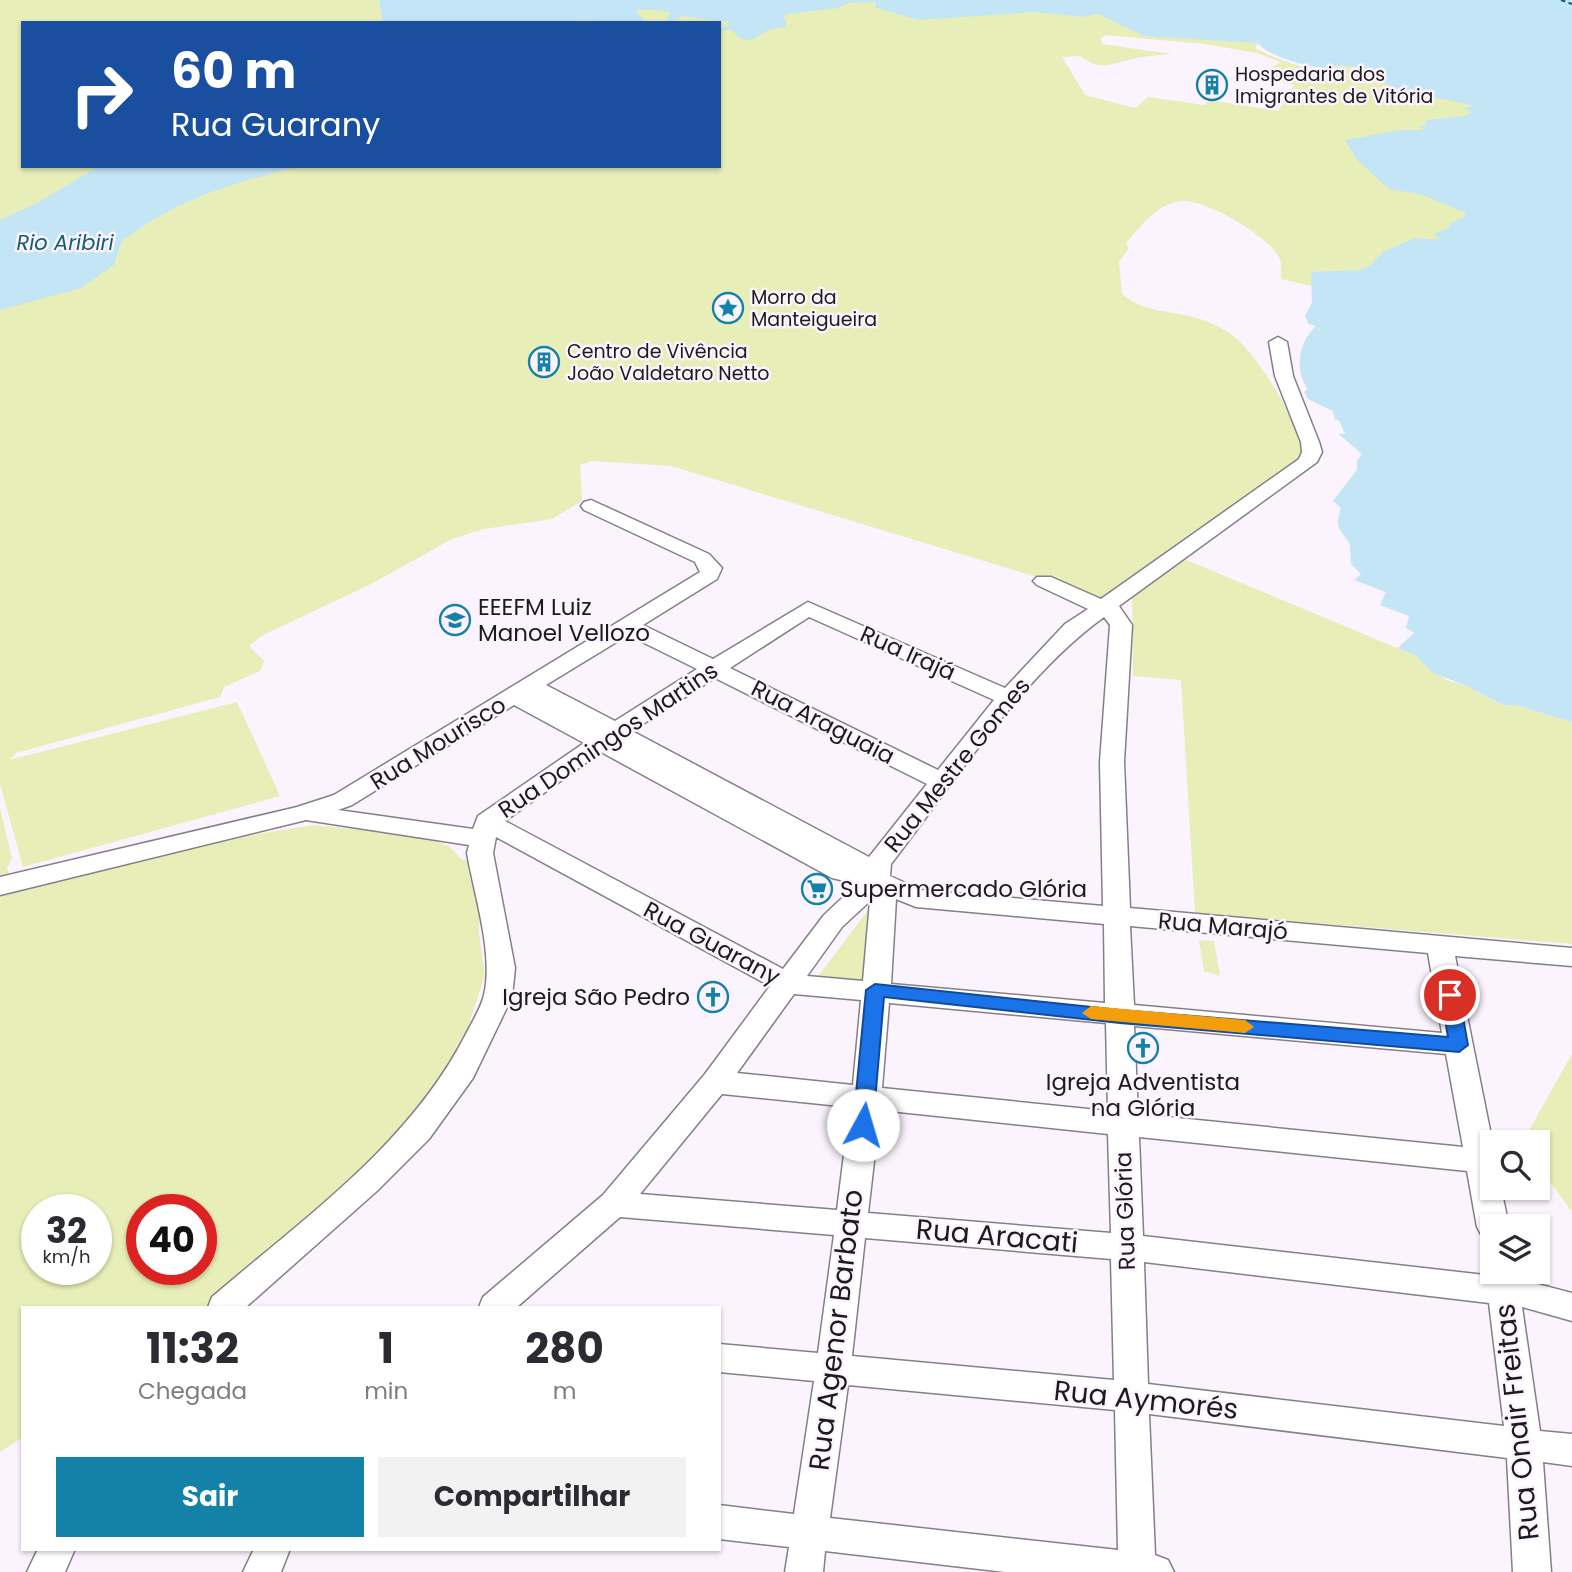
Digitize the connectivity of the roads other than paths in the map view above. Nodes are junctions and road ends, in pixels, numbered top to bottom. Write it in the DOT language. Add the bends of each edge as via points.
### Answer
graph roads {
  1 [pos="1279,342"];
  2 [pos="590,506"];
  3 [pos="1044,581"];
  4 [pos="1104,607"];
  5 [pos="807,608"];
  6 [pos="628,626"];
  7 [pos="716,668"];
  8 [pos="522,691"];
  9 [pos="1008,698"];
  10 [pos="607,737"];
  11 [pos="942,782"];
  12 [pos="304,813"];
  13 [pos="485,830"];
  14 [pos="877,880"];
  15 [pos="0,886"];
  16 [pos="1118,916"];
  17 [pos="1440,946"];
  18 [pos="1572,957"];
  19 [pos="788,984"];
  20 [pos="875,990"];
  21 [pos="1120,1016"];
  22 [pos="1459,1045"];
  23 [pos="715,1082"];
  24 [pos="866,1100"];
  25 [pos="1122,1125"];
  26 [pos="1480,1151"];
  27 [pos="1480,1161"];
  28 [pos="614,1204"];
  29 [pos="851,1223"];
  30 [pos="1125,1247"];
  31 [pos="1480,1280"];
  32 [pos="1502,1284"];
  33 [pos="1507,1284"];
  34 [pos="225,1306"];
  35 [pos="496,1306"];
  36 [pos="1572,1307"];
  37 [pos="721,1358"];
  38 [pos="833,1370"];
  39 [pos="1133,1397"];
  40 [pos="1524,1442"];
  41 [pos="1572,1450"];
  42 [pos="721,1522"];
  43 [pos="809,1532"];
  44 [pos="56,1551"];
  45 [pos="271,1551"];
  46 [pos="1143,1571"];
  47 [pos="46,1572"];
  48 [pos="262,1572"];
  49 [pos="804,1572"];
  50 [pos="1532,1572"];
  1 -- 4 [label="street, Rua Mestre Gomes" via="1284,376 1310,442 1312,453 1307,462"];
  2 -- 6 [label="street, Rua Mourisco" via="702,558 712,568 705,579"];
  3 -- 4 [label="street"];
  4 -- 9 [label="street, Rua Mestre Gomes" via="1073,629"];
  4 -- 16 [label="street, Rua Glória" via="1118,617 1122,634 1112,762"];
  5 -- 7 [label="street, Rua Domingos Martins"];
  5 -- 9 [label="street, Rua Irajá"];
  6 -- 7 [label="street, Rua Araguaia"];
  6 -- 8 [label="street, Rua Mourisco"];
  7 -- 10 [label="street, Rua Domingos Martins"];
  7 -- 11 [label="street, Rua Araguaia"];
  8 -- 10 [label="street, Rua Marajó"];
  8 -- 12 [label="street, Rua Mourisco" via="354,794"];
  9 -- 11 [label="street, Rua Mestre Gomes"];
  10 -- 13 [label="street, Rua Domingos Martins"];
  10 -- 14 [label="street, Rua Marajó" via="841,872"];
  11 -- 14 [label="street, Rua Mestre Gomes" via="880,858"];
  12 -- 13 [label="street, Rua Guarany"];
  12 -- 15 [label="street, Rua Mourisco"];
  13 -- 19 [label="street, Rua Guarany"];
  13 -- 34 [label="street, Rua Domingos Martins" via="480,853 500,978 498,997 458,1078 418,1131 366,1182"];
  14 -- 16 [label="street, Rua Marajó" via="916,898"];
  14 -- 19 [label="street, Rua Mestre Gomes" via="833,921"];
  14 -- 20 [label="street, Rua Agenor Barbato" via="884,905"];
  16 -- 17 [label="street, Rua Marajó"];
  16 -- 21 [label="street, Rua Glória"];
  17 -- 18 [label="street, Rua Marajó"];
  17 -- 22 [label="street"];
  19 -- 20 [label="street, Rua Guarany"];
  19 -- 23 [label="street, Rua Mestre Gomes"];
  20 -- 21 [label="street, Rua Guarany"];
  20 -- 24 [label="street, Rua Agenor Barbato"];
  21 -- 22 [label="street, Rua Guarany"];
  21 -- 25 [label="street, Rua Glória"];
  22 -- 26 [label="street"];
  23 -- 24 [label="street"];
  23 -- 28 [label="street, Rua Mestre Gomes"];
  24 -- 25 [label="street"];
  24 -- 29 [label="street, Rua Agenor Barbato"];
  25 -- 27 [label="street"];
  25 -- 30 [label="street, Rua Glória"];
  28 -- 29 [label="street, Rua Aracati"];
  28 -- 35 [label="street, Rua Mestre Gomes"];
  29 -- 30 [label="street, Rua Aracati"];
  29 -- 38 [label="street, Rua Agenor Barbato"];
  30 -- 31 [label="street, Rua Aracati"];
  30 -- 39 [label="street, Rua Glória"];
  32 -- 40 [label="street, Rua Onair Freitas"];
  33 -- 36 [label="street, Rua Aracati"];
  37 -- 38 [label="street, Rua Aymorés"];
  38 -- 39 [label="street, Rua Aymorés"];
  38 -- 43 [label="street, Rua Agenor Barbato"];
  39 -- 40 [label="street, Rua Aymorés"];
  39 -- 46 [label="street, Rua Glória"];
  40 -- 41 [label="street, Rua Aymorés"];
  40 -- 50 [label="street, Rua Onair Freitas"];
  42 -- 43 [label="street"];
  43 -- 46 [label="street"];
  43 -- 49 [label="street, Rua Agenor Barbato"];
  44 -- 47 [label="street"];
  45 -- 48 [label="street"];
}
